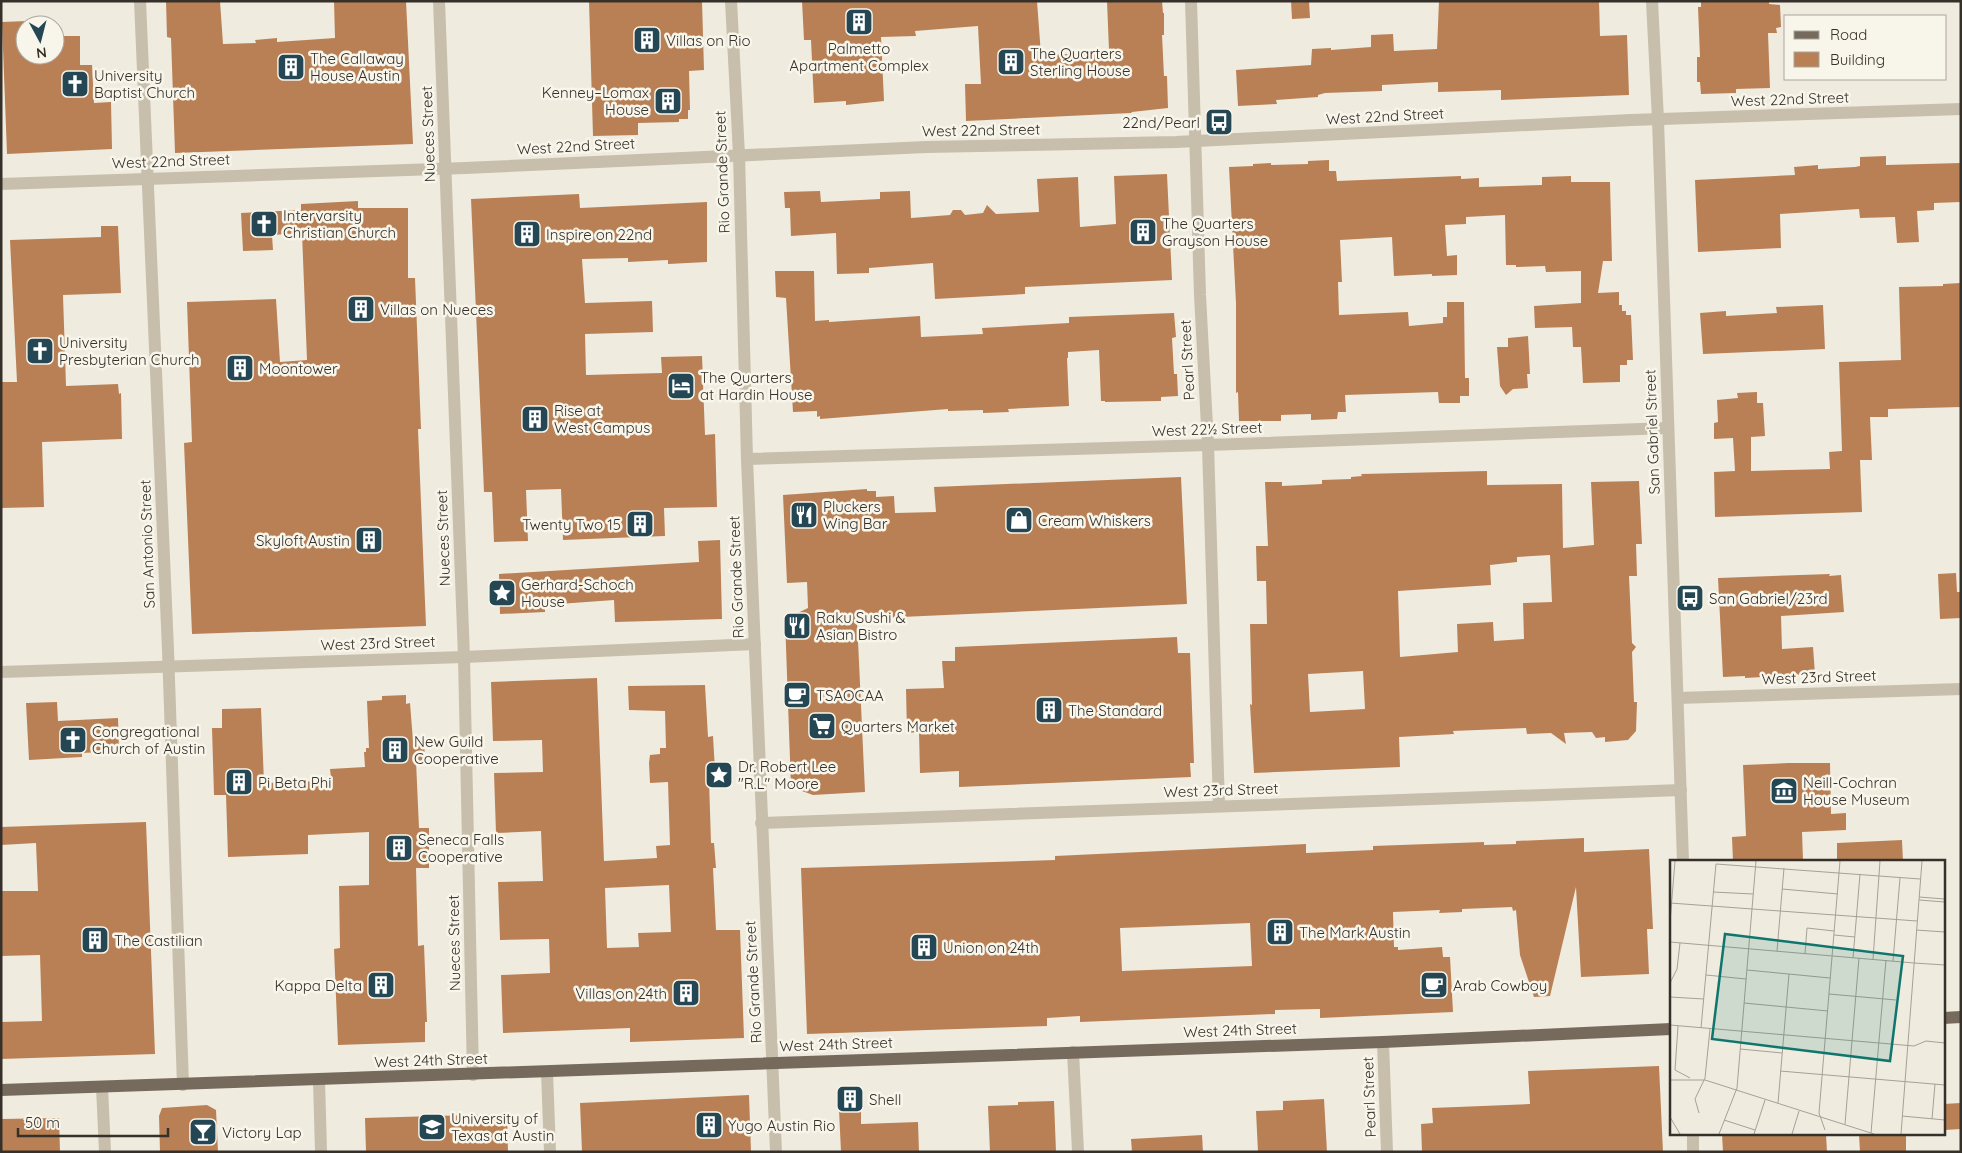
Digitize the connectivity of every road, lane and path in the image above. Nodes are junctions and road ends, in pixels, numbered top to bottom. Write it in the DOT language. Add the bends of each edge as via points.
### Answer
graph roads {
  1 [pos="140,1"];
  2 [pos="439,1"];
  3 [pos="731,1"];
  4 [pos="1191,1"];
  5 [pos="1652,1"];
  6 [pos="1961,109"];
  7 [pos="1658,120"];
  8 [pos="1196,141"];
  9 [pos="739,155"];
  10 [pos="446,168"];
  11 [pos="147,178"];
  12 [pos="1,184"];
  13 [pos="1668,428"];
  14 [pos="1208,445"];
  15 [pos="747,459"];
  16 [pos="755,644"];
  17 [pos="464,657"];
  18 [pos="168,666"];
  19 [pos="1,672"];
  20 [pos="1961,689"];
  21 [pos="1678,698"];
  22 [pos="1681,790"];
  23 [pos="1219,806"];
  24 [pos="762,823"];
  25 [pos="1683,860"];
  26 [pos="1961,1017"];
  27 [pos="1944,1018"];
  28 [pos="1670,1029"];
  29 [pos="1383,1042"];
  30 [pos="1073,1052"];
  31 [pos="773,1062"];
  32 [pos="547,1072"];
  33 [pos="473,1074"];
  34 [pos="319,1080"];
  35 [pos="183,1085"];
  36 [pos="102,1087"];
  37 [pos="1,1090"];
  38 [pos="1692,1136"];
  39 [pos="105,1152"];
  40 [pos="321,1152"];
  41 [pos="550,1152"];
  42 [pos="776,1152"];
  43 [pos="1078,1152"];
  44 [pos="1387,1152"];
  45 [pos="1693,1152"];
  1 -- 11 [label="street, San Antonio Street"];
  2 -- 10 [label="street, Nueces Street"];
  3 -- 9 [label="street, Rio Grande Street"];
  4 -- 8 [label="street, Pearl Street"];
  5 -- 7 [label="street, San Gabriel Street"];
  6 -- 7 [label="street, West 22nd Street"];
  7 -- 8 [label="street, West 22nd Street"];
  7 -- 13 [label="street, San Gabriel Street"];
  8 -- 9 [label="street, West 22nd Street"];
  8 -- 14 [label="street, Pearl Street"];
  9 -- 10 [label="street, West 22nd Street"];
  9 -- 15 [label="street, Rio Grande Street"];
  10 -- 11 [label="street, West 22nd Street"];
  10 -- 17 [label="street, Nueces Street"];
  11 -- 12 [label="street, West 22nd Street"];
  11 -- 18 [label="street, San Antonio Street"];
  13 -- 14 [label="street, West 22½ Street"];
  13 -- 21 [label="street, San Gabriel Street"];
  14 -- 15 [label="street, West 22½ Street"];
  14 -- 23 [label="street, Pearl Street"];
  15 -- 16 [label="street, Rio Grande Street"];
  16 -- 17 [label="street, West 23rd Street"];
  16 -- 24 [label="street, Rio Grande Street"];
  17 -- 18 [label="street, West 23rd Street"];
  17 -- 33 [label="street, Nueces Street"];
  18 -- 19 [label="street, West 23rd Street"];
  18 -- 35 [label="street, San Antonio Street"];
  20 -- 21 [label="street, West 23rd Street"];
  21 -- 22 [label="street, San Gabriel Street"];
  22 -- 23 [label="street, West 23rd Street"];
  22 -- 25 [label="street, San Gabriel Street"];
  23 -- 24 [label="street, West 23rd Street"];
  24 -- 31 [label="street, Rio Grande Street"];
  26 -- 27 [label="main road"];
  28 -- 29 [label="main road, West 24th Street"];
  29 -- 30 [label="main road, West 24th Street"];
  29 -- 44 [label="street, Pearl Street"];
  30 -- 31 [label="main road, West 24th Street"];
  30 -- 43 [label="street"];
  31 -- 32 [label="main road, West 24th Street"];
  31 -- 42 [label="street, Rio Grande Street"];
  32 -- 33 [label="main road, West 24th Street"];
  32 -- 41 [label="street"];
  33 -- 34 [label="main road, West 24th Street"];
  34 -- 35 [label="main road, West 24th Street"];
  34 -- 40 [label="street"];
  35 -- 36 [label="main road, West 24th Street"];
  36 -- 37 [label="main road, West 24th Street"];
  36 -- 39 [label="street"];
  38 -- 45 [label="street"];
}
